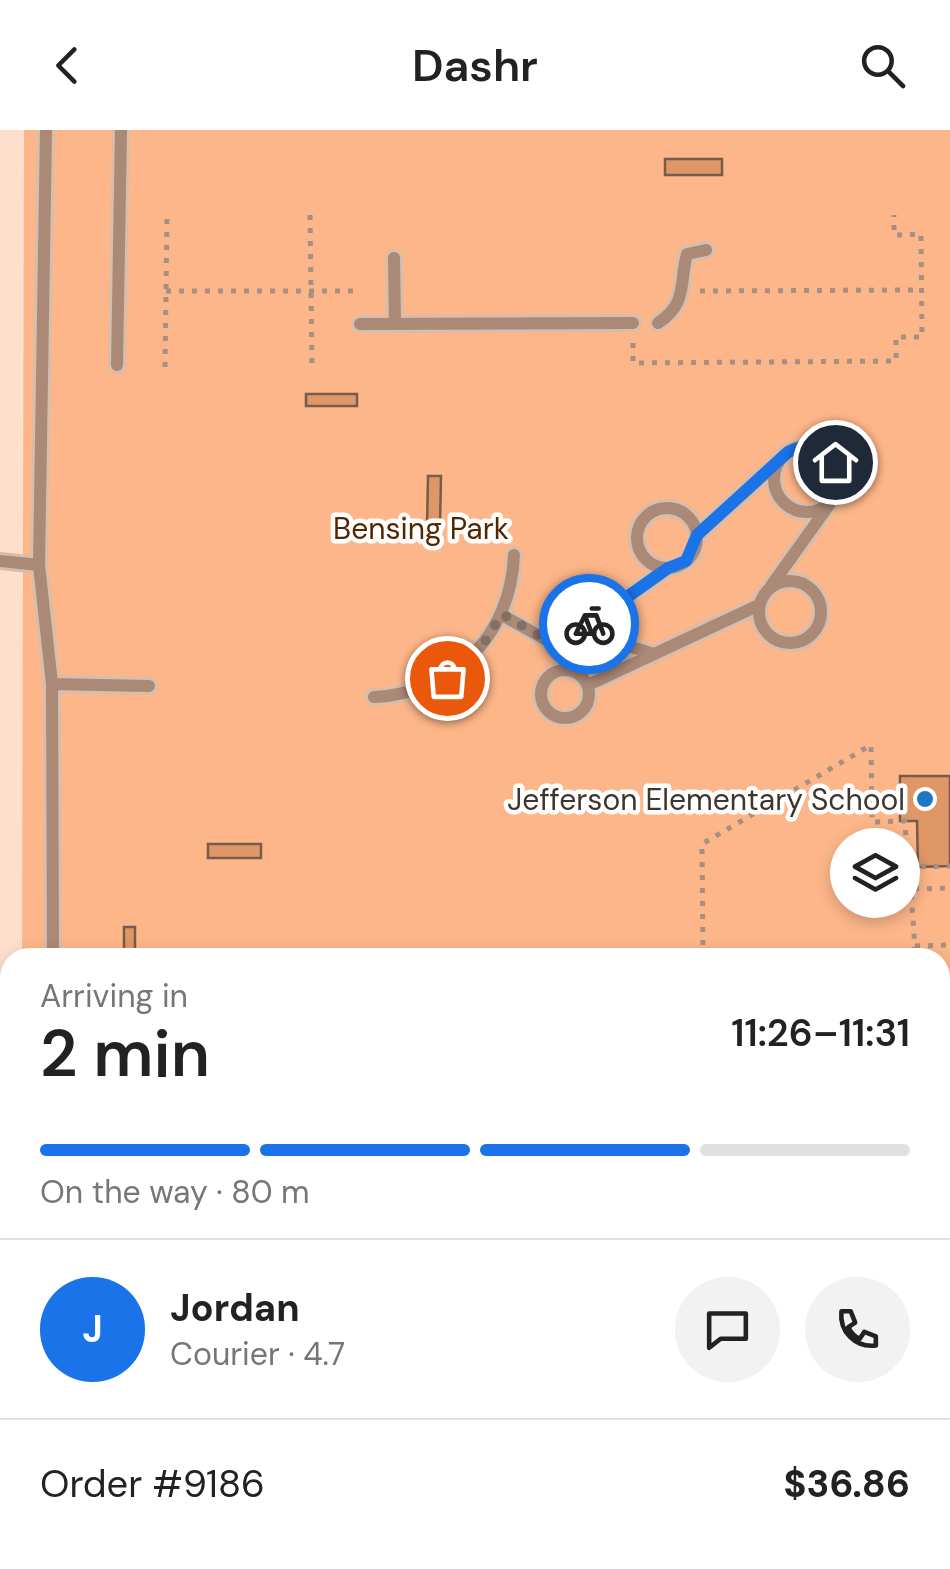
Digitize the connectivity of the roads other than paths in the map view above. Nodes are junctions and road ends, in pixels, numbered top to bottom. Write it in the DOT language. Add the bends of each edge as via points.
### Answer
graph roads {
  1 [pos="46,130"];
  2 [pos="121,130"];
  3 [pos="706,250"];
  4 [pos="394,258"];
  5 [pos="633,323"];
  6 [pos="658,323"];
  7 [pos="360,324"];
  8 [pos="394,324"];
  9 [pos="116,365"];
  10 [pos="780,460"];
  11 [pos="830,502"];
  12 [pos="697,535"];
  13 [pos="514,555"];
  14 [pos="0,561"];
  15 [pos="40,565"];
  16 [pos="668,568"];
  17 [pos="769,588"];
  18 [pos="759,605"];
  19 [pos="502,614"];
  20 [pos="580,631"];
  21 [pos="654,654"];
  22 [pos="52,684"];
  23 [pos="149,686"];
  24 [pos="588,686"];
  25 [pos="374,697"];
  26 [pos="53,948"];
  1 -- 15 [label="lane"];
  2 -- 9 [label="lane"];
  3 -- 6 [label="lane" via="687,254 684,290 672,314"];
  4 -- 8 [label="lane"];
  5 -- 8 [label="lane"];
  7 -- 8 [label="lane"];
  10 -- 11 [label="lane" via="774,481 782,501 801,512"];
  10 -- 11 [label="lane" via="798,448 828,454 840,484"];
  10 -- 12 [label="lane"];
  11 -- 17 [label="lane"];
  12 -- 16 [label="lane" via="686,561"];
  12 -- 16 [label="lane" via="682,511 662,508 645,517 637,536 642,555"];
  13 -- 19 [label="lane"];
  14 -- 15 [label="lane"];
  15 -- 22 [label="lane"];
  16 -- 20 [label="lane"];
  17 -- 18 [label="lane"];
  17 -- 18 [label="lane" via="788,580 816,593 822,613 814,633 796,643 775,640 761,625"];
  18 -- 21 [label="lane"];
  19 -- 20 [label="lane" via="550,642"];
  19 -- 25 [label="lane" via="484,643 447,678 424,690"];
  20 -- 21 [label="lane"];
  21 -- 24 [label="lane"];
  22 -- 23 [label="lane"];
  22 -- 26 [label="lane"];
}
